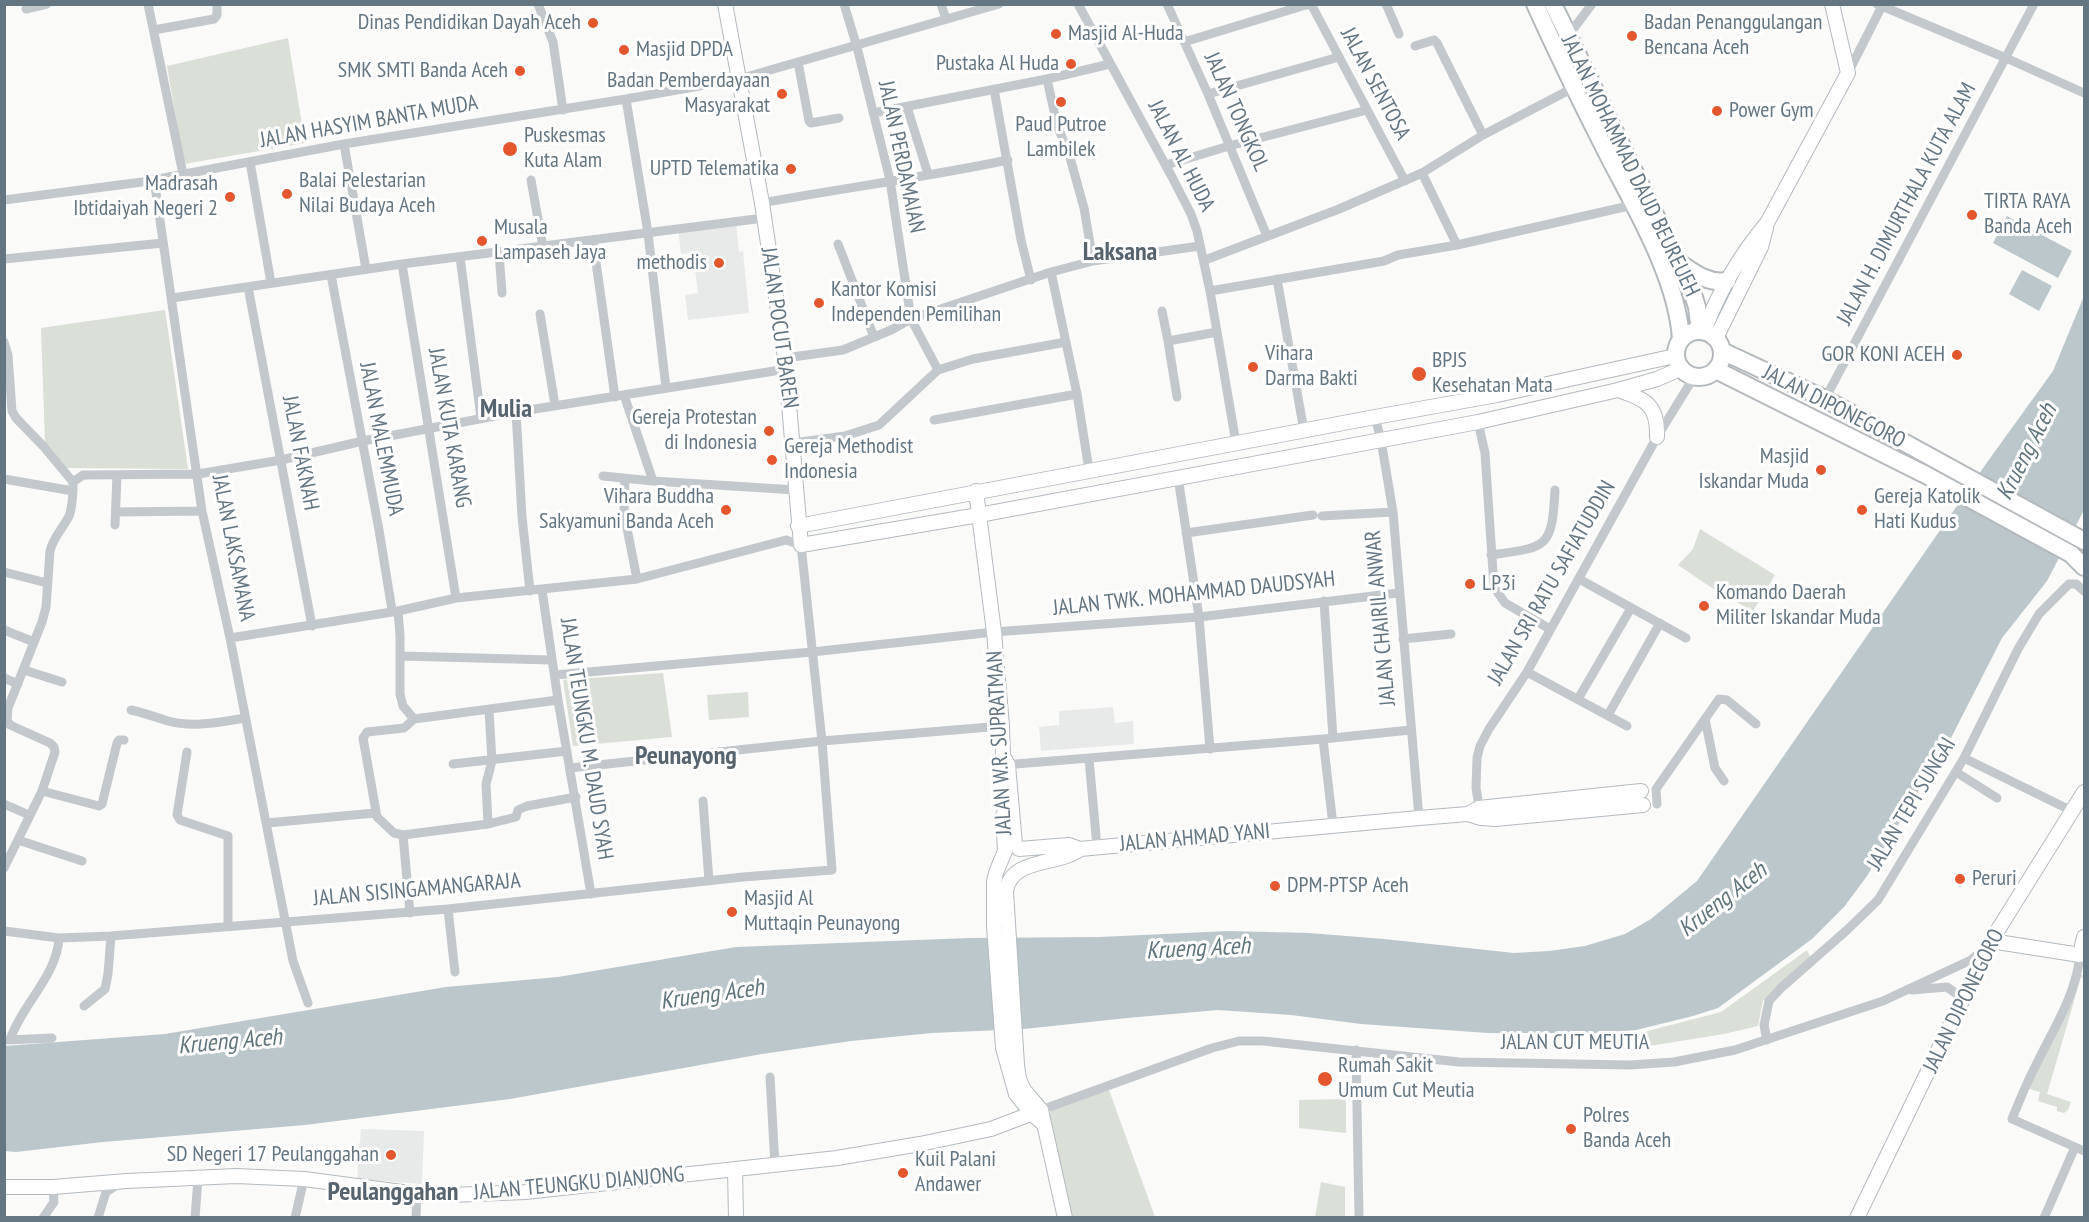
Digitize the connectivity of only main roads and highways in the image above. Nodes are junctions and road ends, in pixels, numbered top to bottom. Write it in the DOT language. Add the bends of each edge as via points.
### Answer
graph roads {
  1 [pos="725,4"];
  2 [pos="1535,4"];
  3 [pos="1553,4"];
  4 [pos="1832,4"];
  5 [pos="1767,223"];
  6 [pos="1676,261"];
  7 [pos="1727,281"];
  8 [pos="1710,338"];
  9 [pos="1681,339"];
  10 [pos="1683,367"];
  11 [pos="1716,370"];
  12 [pos="1618,390"];
  13 [pos="1657,437"];
  14 [pos="1940,463"];
  15 [pos="1931,478"];
  16 [pos="976,491"];
  17 [pos="979,515"];
  18 [pos="798,526"];
  19 [pos="2082,540"];
  20 [pos="2085,567"];
  21 [pos="1003,762"];
  22 [pos="2085,792"];
  23 [pos="1642,798"];
  24 [pos="1080,849"];
  25 [pos="1000,925"];
  26 [pos="2085,937"];
  27 [pos="1990,943"];
  28 [pos="1009,1048"];
  29 [pos="1036,1112"];
  30 [pos="735,1170"];
  31 [pos="4,1187"];
  32 [pos="736,1218"];
  33 [pos="1065,1218"];
  34 [pos="1857,1218"];
  1 -- 18 [label="main road, JALAN POCUT BAREN" via="762,203 786,363"];
  2 -- 9 [label="highway, JALAN MOHAMMAD DAUD BEUREUEH" via="1653,244 1671,288"];
  3 -- 6 [label="highway, JALAN MOHAMMAD DAUD BEUREUEH"];
  4 -- 5 [label="main road" via="1848,73"];
  5 -- 7 [label="main road"];
  5 -- 8 [label="main road" via="1761,247"];
  6 -- 7 [label="highway" via="1708,280"];
  6 -- 8 [label="highway, JALAN MOHAMMAD DAUD BEUREUEH"];
  7 -- 8 [label="main road" via="1713,306"];
  8 -- 9 [label="highway" via="1689,332"];
  8 -- 11 [label="highway" via="1721,361"];
  8 -- 14 [label="highway, JALAN DIPONEGORO"];
  9 -- 10 [label="highway" via="1676,347"];
  10 -- 11 [label="highway" via="1706,377"];
  10 -- 12 [label="main road"];
  10 -- 16 [label="main road" via="1487,397"];
  11 -- 15 [label="highway"];
  12 -- 13 [label="main road" via="1650,406 1657,421"];
  12 -- 17 [label="main road" via="1478,422"];
  14 -- 15 [label="main road"];
  14 -- 19 [label="highway, JALAN DIPONEGORO"];
  15 -- 20 [label="highway" via="2071,554"];
  16 -- 17 [label="main road, JALAN W.R. SUPRATMAN"];
  16 -- 18 [label="main road"];
  17 -- 18 [label="main road, JALAN POCUT BAREN" via="801,545"];
  17 -- 21 [label="main road, JALAN W.R. SUPRATMAN" via="994,632"];
  21 -- 24 [label="main road, JALAN AHMAD YANI" via="1017,848 1069,845"];
  21 -- 25 [label="main road, JALAN W.R. SUPRATMAN" via="1005,851 994,881"];
  22 -- 27 [label="main road, JALAN DIPONEGORO"];
  23 -- 24 [label="main road, JALAN AHMAD YANI" via="1495,819 1476,813"];
  24 -- 25 [label="main road" via="1071,856 1014,874 1006,888"];
  25 -- 28 [label="main road, JALAN W.R. SUPRATMAN"];
  26 -- 27 [label="main road" via="2080,955"];
  27 -- 34 [label="main road, JALAN DIPONEGORO"];
  28 -- 29 [label="main road, JALAN W.R. SUPRATMAN"];
  28 -- 29 [label="main road, JALAN W.R. SUPRATMAN" via="1016,1094"];
  29 -- 30 [label="main road, JALAN TEUNGKU DIANJONG" via="991,1129 920,1144"];
  29 -- 33 [label="main road, JALAN W.R. SUPRATMAN" via="1044,1124"];
  30 -- 31 [label="main road, JALAN TEUNGKU DIANJONG" via="525,1192 417,1194 304,1179 236,1176"];
  30 -- 32 [label="main road"];
}
